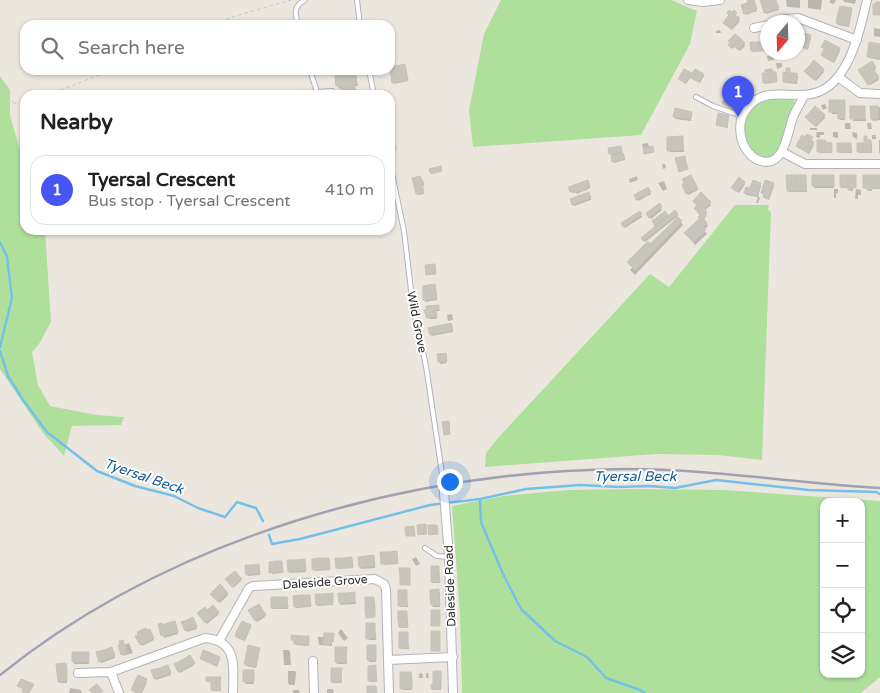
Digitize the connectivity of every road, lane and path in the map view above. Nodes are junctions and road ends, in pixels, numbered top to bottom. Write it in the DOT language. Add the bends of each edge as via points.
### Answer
graph roads {
  1 [pos="291,0"];
  2 [pos="305,0"];
  3 [pos="356,0"];
  4 [pos="688,0"];
  5 [pos="720,0"];
  6 [pos="867,0"];
  7 [pos="225,20"];
  8 [pos="297,20"];
  9 [pos="359,20"];
  10 [pos="805,21"];
  11 [pos="760,27"];
  12 [pos="754,28"];
  13 [pos="857,40"];
  14 [pos="99,75"];
  15 [pos="311,75"];
  16 [pos="370,75"];
  17 [pos="838,76"];
  18 [pos="0,87"];
  19 [pos="61,90"];
  20 [pos="316,90"];
  21 [pos="373,90"];
  22 [pos="880,94"];
  23 [pos="804,96"];
  24 [pos="696,97"];
  25 [pos="20,105"];
  26 [pos="742,116"];
  27 [pos="782,152"];
  28 [pos="880,164"];
  29 [pos="395,188"];
  30 [pos="443,480"];
  31 [pos="425,548"];
  32 [pos="449,557"];
  33 [pos="219,640"];
  34 [pos="880,650"];
  35 [pos="865,655"];
  36 [pos="453,657"];
  37 [pos="388,660"];
  38 [pos="313,661"];
  39 [pos="111,672"];
  40 [pos="78,673"];
  41 [pos="830,678"];
  42 [pos="119,693"];
  43 [pos="233,693"];
  44 [pos="314,693"];
  45 [pos="389,693"];
  46 [pos="453,693"];
  47 [pos="814,693"];
  1 -- 7 [label="path"];
  2 -- 8 [label="lane" via="296,9"];
  3 -- 9 [label="lane"];
  4 -- 5 [label="street"];
  6 -- 13 [label="street"];
  10 -- 13 [label="street"];
  11 -- 12 [label="street"];
  13 -- 17 [label="street"];
  14 -- 19 [label="path"];
  15 -- 20 [label="lane"];
  16 -- 21 [label="lane"];
  17 -- 22 [label="street" via="860,93"];
  17 -- 23 [label="street" via="826,88"];
  18 -- 25 [label="path" via="10,102"];
  23 -- 26 [label="street" via="764,95 753,101"];
  23 -- 27 [label="street" via="794,114"];
  24 -- 26 [label="lane"];
  26 -- 27 [label="street" via="742,142 752,156 766,161"];
  27 -- 28 [label="street" via="805,164"];
  29 -- 30 [label="lane, Wild Grove"];
  30 -- 32 [label="street, Daleside Road"];
  31 -- 32 [label="lane" via="437,556"];
  32 -- 36 [label="street, Daleside Road"];
  33 -- 37 [label="street, Daleside Grove" via="248,588 253,586 375,579 386,589"];
  33 -- 39 [label="street" via="200,638"];
  33 -- 43 [label="street" via="232,656"];
  34 -- 35 [label="path"];
  36 -- 37 [label="street"];
  36 -- 46 [label="street, Daleside Road"];
  37 -- 45 [label="street, Daleside Grove"];
  38 -- 44 [label="street"];
  39 -- 40 [label="street"];
  39 -- 42 [label="street"];
  41 -- 47 [label="path"];
}
